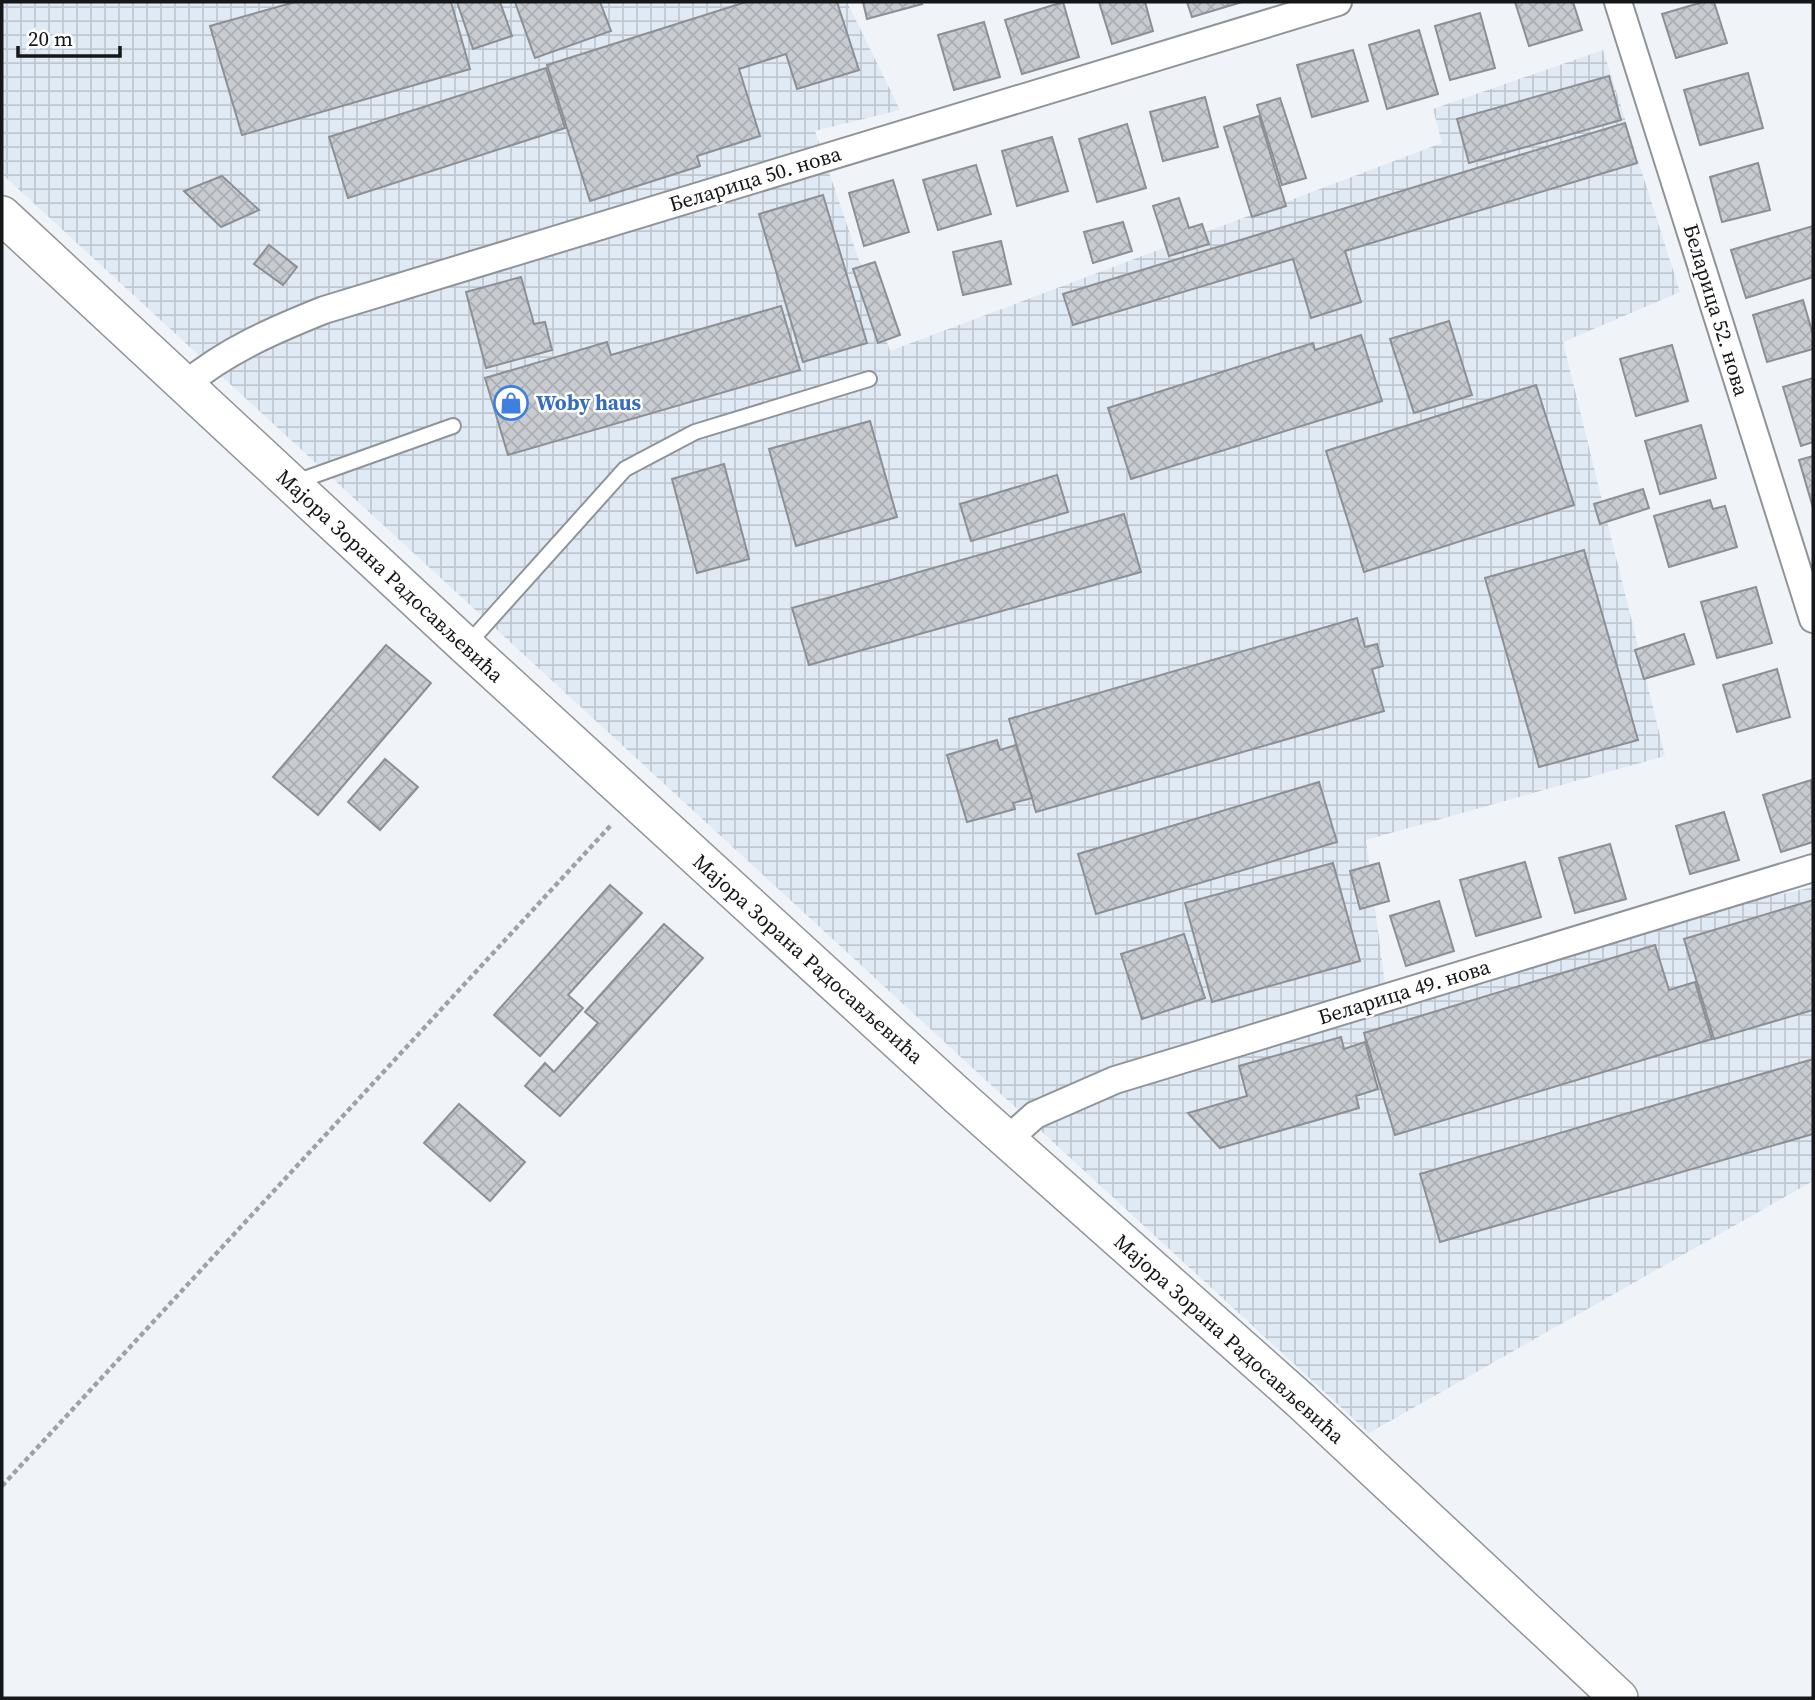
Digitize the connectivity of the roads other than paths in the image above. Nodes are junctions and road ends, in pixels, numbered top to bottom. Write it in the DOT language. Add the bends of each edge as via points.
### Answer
graph roads {
  1 [pos="1338,2"];
  2 [pos="1618,2"];
  3 [pos="2,215"];
  4 [pos="869,379"];
  5 [pos="186,385"];
  6 [pos="453,426"];
  7 [pos="291,484"];
  8 [pos="1813,619"];
  9 [pos="466,646"];
  10 [pos="1813,868"];
  11 [pos="1007,1140"];
  12 [pos="1619,1698"];
  1 -- 5 [label="street, Беларица 50. нова" via="324,310 228,354"];
  2 -- 8 [label="street, Беларица 52. нова"];
  3 -- 5 [label="main road, Мајора Зорана Радосављевића"];
  4 -- 9 [label="lane" via="695,432 625,469"];
  5 -- 7 [label="main road, Мајора Зорана Радосављевића"];
  6 -- 7 [label="lane"];
  7 -- 9 [label="main road, Мајора Зорана Радосављевића"];
  9 -- 11 [label="main road, Мајора Зорана Радосављевића"];
  10 -- 11 [label="street, Беларица 49. нова" via="1115,1080 1035,1115"];
  11 -- 12 [label="main road, Мајора Зорана Радосављевића" via="1300,1400"];
}
